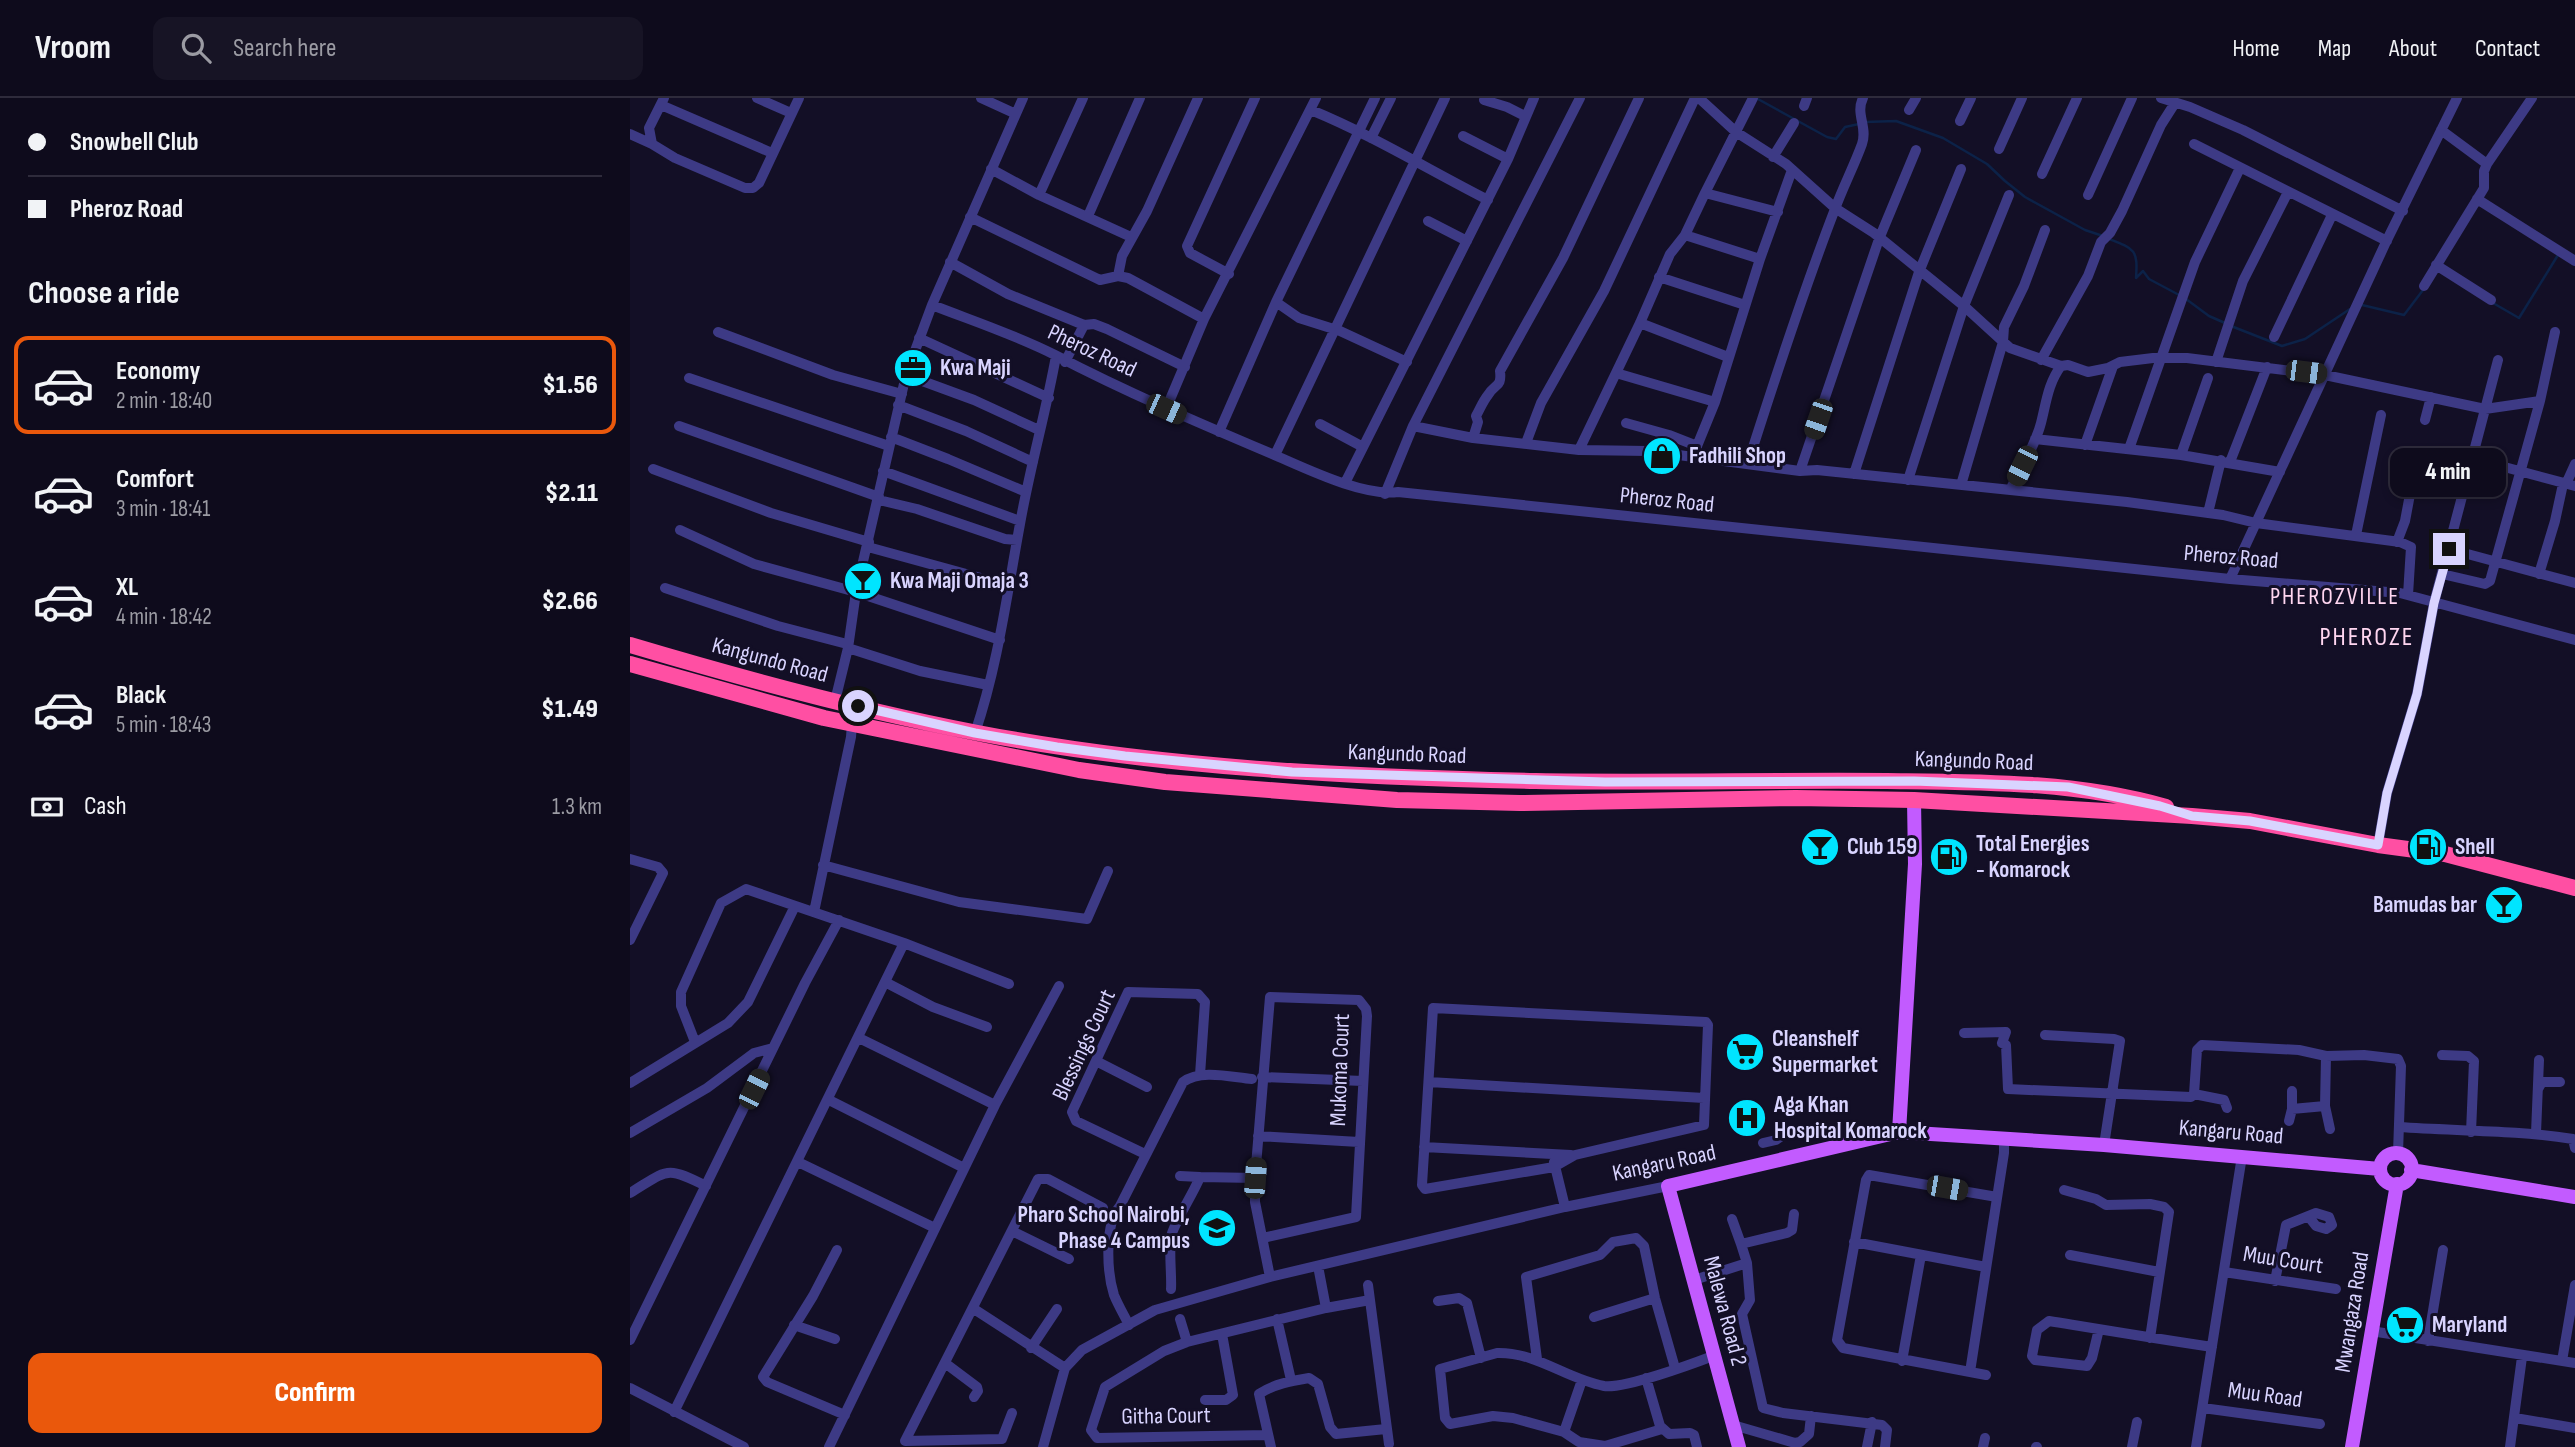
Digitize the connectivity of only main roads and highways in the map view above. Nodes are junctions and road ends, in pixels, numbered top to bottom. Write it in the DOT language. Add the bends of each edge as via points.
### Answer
graph roads {
  1 [pos="630,645"];
  2 [pos="630,664"];
  3 [pos="1914,800"];
  4 [pos="2192,816"];
  5 [pos="2575,888"];
  6 [pos="1899,1132"];
  7 [pos="2380,1169"];
  8 [pos="2411,1170"];
  9 [pos="2397,1184"];
  10 [pos="1668,1186"];
  11 [pos="2575,1197"];
  12 [pos="1739,1447"];
  13 [pos="2352,1447"];
  1 -- 4 [label="highway, Kangundo Road" via="835,701 975,733 1125,756 1292,772 1593,782 1922,781 2068,787"];
  2 -- 3 [label="highway, Kangundo Road" via="852,724 1079,770 1165,782 1397,800 1520,803"];
  3 -- 4 [label="highway, Kangundo Road"];
  3 -- 6 [label="main road" via="1915,864"];
  4 -- 5 [label="highway, Kangundo Road" via="2250,821 2445,854"];
  6 -- 7 [label="main road, Kangaru Road"];
  6 -- 10 [label="main road, Kangaru Road"];
  7 -- 8 [label="main road" via="2387,1155 2398,1153 2409,1161"];
  7 -- 9 [label="main road" via="2384,1178"];
  8 -- 9 [label="main road" via="2405,1181"];
  8 -- 11 [label="main road"];
  9 -- 13 [label="main road, Mwangaza Road"];
  10 -- 12 [label="main road, Malewa Road 2"];
}
